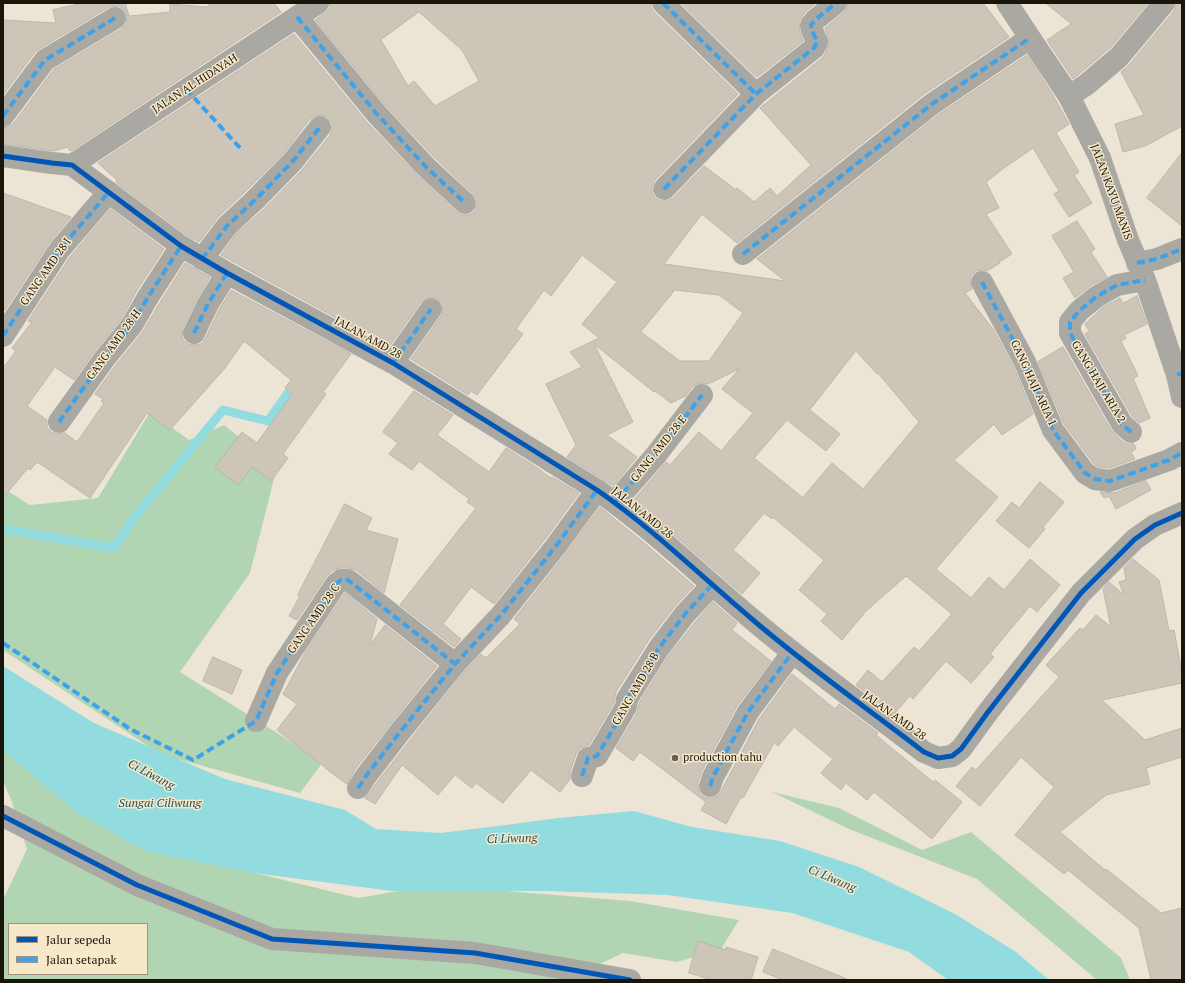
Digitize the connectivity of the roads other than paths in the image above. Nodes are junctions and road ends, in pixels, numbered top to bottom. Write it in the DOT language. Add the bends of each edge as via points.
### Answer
graph roads {
  1 [pos="318,3"];
  2 [pos="663,3"];
  3 [pos="836,3"];
  4 [pos="1007,3"];
  5 [pos="1164,3"];
  6 [pos="297,17"];
  7 [pos="115,18"];
  8 [pos="1030,38"];
  9 [pos="756,94"];
  10 [pos="1069,96"];
  11 [pos="3,116"];
  12 [pos="320,127"];
  13 [pos="3,156"];
  14 [pos="72,165"];
  15 [pos="664,190"];
  16 [pos="109,192"];
  17 [pos="465,203"];
  18 [pos="181,246"];
  19 [pos="1182,249"];
  20 [pos="743,254"];
  21 [pos="202,259"];
  22 [pos="1141,271"];
  23 [pos="227,272"];
  24 [pos="982,282"];
  25 [pos="431,308"];
  26 [pos="194,333"];
  27 [pos="3,336"];
  28 [pos="393,363"];
  29 [pos="1180,374"];
  30 [pos="702,395"];
  31 [pos="1182,397"];
  32 [pos="59,422"];
  33 [pos="1131,432"];
  34 [pos="1182,453"];
  35 [pos="606,496"];
  36 [pos="1182,513"];
  37 [pos="712,585"];
  38 [pos="792,653"];
  39 [pos="454,664"];
  40 [pos="256,721"];
  41 [pos="582,776"];
  42 [pos="710,786"];
  43 [pos="358,788"];
  44 [pos="3,816"];
  45 [pos="630,980"];
  1 -- 6 [label="street, JALAN AL HIDAYAH"];
  2 -- 9 [label="street"];
  3 -- 9 [label="street" via="811,24 817,42 814,48"];
  4 -- 8 [label="street, JALAN KAYU MANIS"];
  5 -- 10 [label="street" via="1119,57"];
  6 -- 14 [label="street, JALAN AL HIDAYAH"];
  6 -- 17 [label="street" via="376,113 426,167"];
  7 -- 11 [label="street" via="45,60"];
  8 -- 10 [label="street, JALAN KAYU MANIS"];
  8 -- 20 [label="street" via="932,104"];
  9 -- 15 [label="street"];
  10 -- 22 [label="street, JALAN KAYU MANIS" via="1100,158"];
  12 -- 21 [label="street" via="293,161 228,226"];
  13 -- 14 [label="street"];
  14 -- 16 [label="street, JALAN AMD 28"];
  16 -- 18 [label="street, JALAN AMD 28"];
  16 -- 27 [label="street, GANG AMD 28 I" via="60,249"];
  18 -- 21 [label="street, JALAN AMD 28"];
  18 -- 32 [label="street, GANG AMD 28 H" via="132,325"];
  19 -- 22 [label="street" via="1157,260"];
  21 -- 23 [label="street, JALAN AMD 28"];
  22 -- 29 [label="street, JALAN KAYU MANIS"];
  22 -- 33 [label="street, GANG HAJI ARIA 2" via="1096,297 1079,310 1070,322 1073,339 1122,424"];
  23 -- 26 [label="street"];
  23 -- 28 [label="street, JALAN AMD 28"];
  24 -- 34 [label="street, GANG HAJI ARIA 1" via="1025,362 1053,430 1085,473 1095,479 1110,481"];
  25 -- 28 [label="street"];
  28 -- 35 [label="street, JALAN AMD 28"];
  29 -- 31 [label="street, JALAN KAYU MANIS"];
  30 -- 35 [label="street, GANG AMD 28 E" via="656,455"];
  35 -- 37 [label="street, JALAN AMD 28" via="676,552"];
  35 -- 39 [label="street" via="556,546 501,615"];
  36 -- 38 [label="street, JALAN AMD 28" via="1155,525 1135,539 1080,593 961,749 952,756 938,758 924,752"];
  37 -- 38 [label="street, JALAN AMD 28"];
  37 -- 41 [label="street, GANG AMD 28 B" via="659,648 597,756 588,758"];
  38 -- 42 [label="street" via="748,712"];
  39 -- 40 [label="street, GANG AMD 28 C" via="348,580 341,580 277,673"];
  39 -- 43 [label="street"];
  44 -- 45 [label="street" via="137,885 272,938 475,953"];
}
